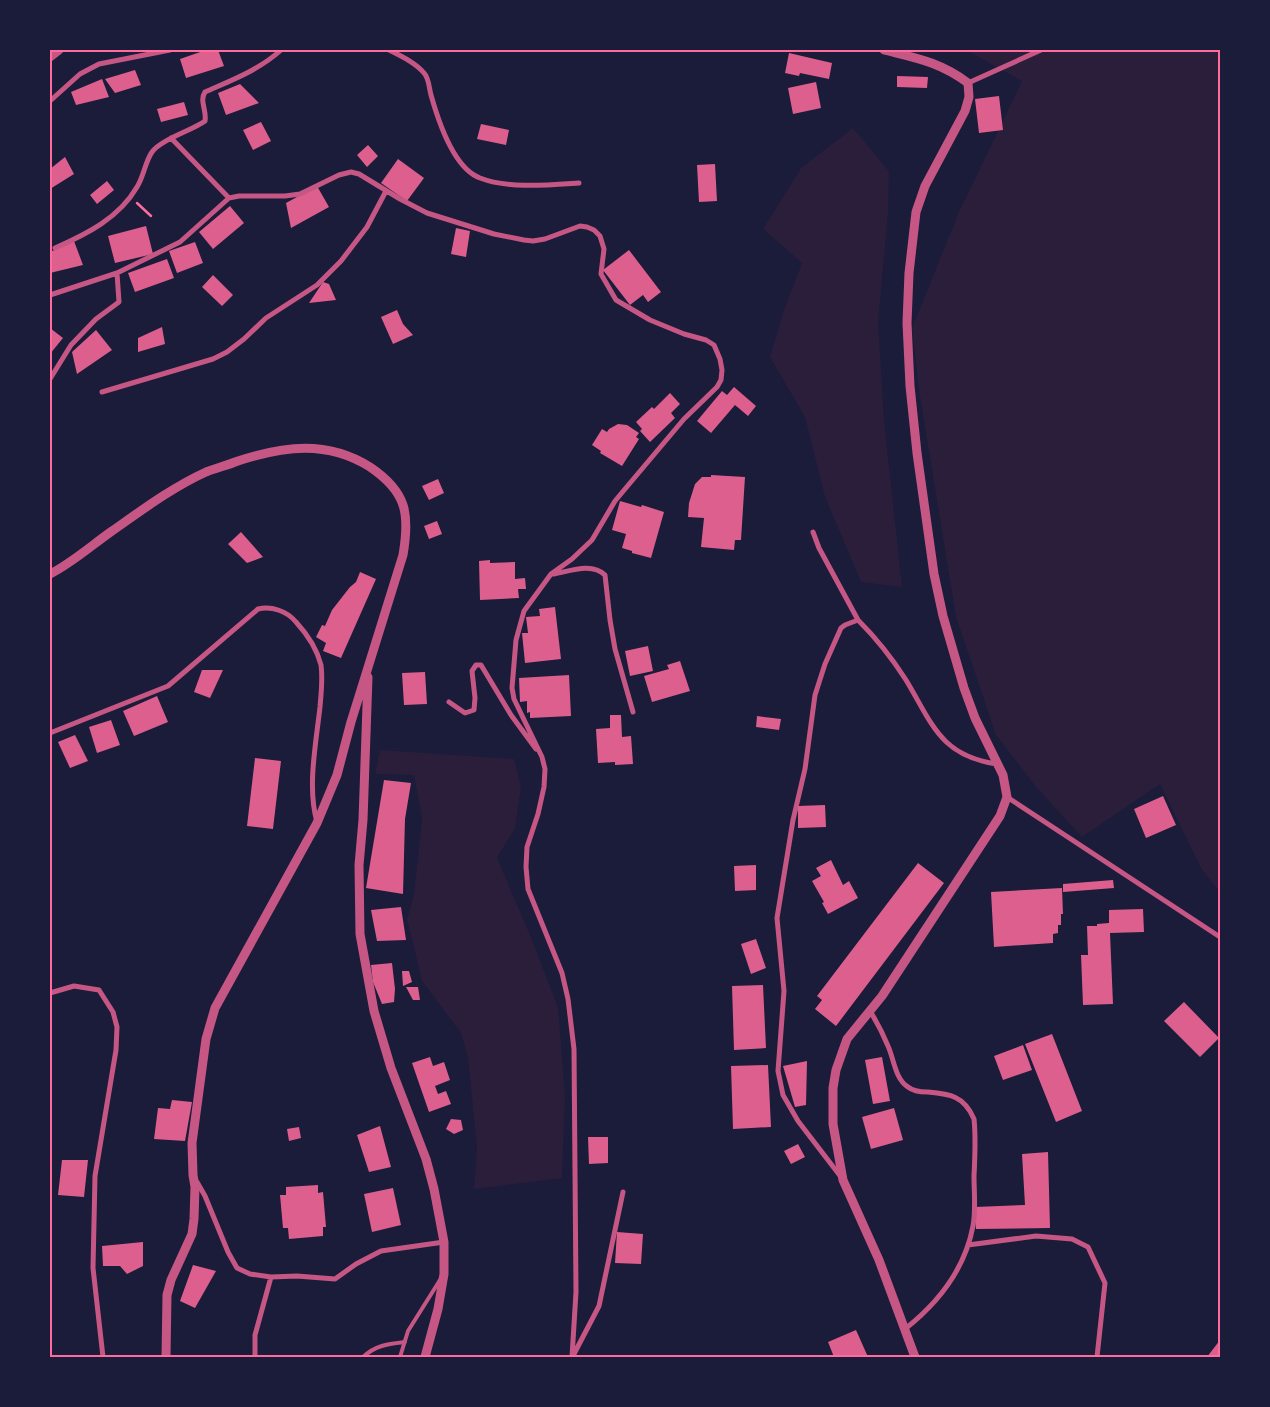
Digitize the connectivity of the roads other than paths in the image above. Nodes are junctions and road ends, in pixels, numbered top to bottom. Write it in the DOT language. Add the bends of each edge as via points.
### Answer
graph roads {
  1 [pos="59,50"];
  2 [pos="170,50"];
  3 [pos="281,50"];
  4 [pos="390,50"];
  5 [pos="884,50"];
  6 [pos="1041,50"];
  7 [pos="50,57"];
  8 [pos="968,83"];
  9 [pos="50,101"];
  10 [pos="171,138"];
  11 [pos="579,183"];
  12 [pos="386,191"];
  13 [pos="229,198"];
  14 [pos="55,248"];
  15 [pos="118,274"];
  16 [pos="50,295"];
  17 [pos="50,379"];
  18 [pos="102,392"];
  19 [pos="814,532"];
  20 [pos="50,574"];
  21 [pos="550,574"];
  22 [pos="858,620"];
  23 [pos="369,664"];
  24 [pos="448,702"];
  25 [pos="633,712"];
  26 [pos="50,732"];
  27 [pos="542,757"];
  28 [pos="997,764"];
  29 [pos="1006,797"];
  30 [pos="317,823"];
  31 [pos="1220,937"];
  32 [pos="50,993"];
  33 [pos="870,1011"];
  34 [pos="193,1175"];
  35 [pos="843,1180"];
  36 [pos="623,1192"];
  37 [pos="444,1242"];
  38 [pos="968,1246"];
  39 [pos="444,1274"];
  40 [pos="271,1277"];
  41 [pos="904,1329"];
  42 [pos="405,1342"];
  43 [pos="103,1357"];
  44 [pos="166,1357"];
  45 [pos="255,1357"];
  46 [pos="364,1357"];
  47 [pos="400,1357"];
  48 [pos="425,1357"];
  49 [pos="915,1357"];
  50 [pos="1097,1357"];
  1 -- 7 [label="street"];
  2 -- 9 [label="street" via="99,64 80,74"];
  3 -- 10 [label="street" via="249,73 205,92 202,99 205,121"];
  4 -- 11 [label="street" via="426,74 438,118 458,160 469,172 488,181 512,184"];
  5 -- 8 [label="street" via="931,62 952,71"];
  6 -- 8 [label="street"];
  8 -- 28 [label="street" via="965,112 925,186 916,212 908,272 907,323 917,453 941,608 972,711"];
  10 -- 13 [label="street"];
  10 -- 14 [label="street" via="152,150 143,177 120,210 80,237"];
  12 -- 13 [label="street" via="351,172 300,194"];
  12 -- 18 [label="street" via="367,227 341,261 317,285 266,318 227,352 213,360"];
  12 -- 21 [label="street" via="427,213 524,240 545,239 580,226 594,230 600,236 604,249 601,274 616,300 650,320 706,340 718,352 722,370 717,386 625,488 592,540"];
  13 -- 15 [label="street" via="180,242"];
  15 -- 16 [label="street"];
  15 -- 17 [label="street" via="119,302 96,318 71,345"];
  19 -- 22 [label="street" via="819,548"];
  20 -- 23 [label="street" via="161,498 207,472 282,450 317,448 339,453 380,474 403,502 406,514 403,555"];
  21 -- 25 [label="street" via="588,568 605,575 610,620"];
  21 -- 27 [label="street" via="524,611 516,640 512,688 514,699"];
  22 -- 28 [label="street" via="896,665 942,740 970,759"];
  22 -- 35 [label="street" via="841,628 818,682 777,918 784,991 778,1072 783,1095 798,1121"];
  23 -- 30 [label="street" via="337,775"];
  23 -- 37 [label="street" via="359,865 360,934 374,1011 391,1068 426,1159"];
  24 -- 27 [label="street" via="465,713 474,710 472,671 476,664 481,665 511,715"];
  26 -- 30 [label="street" via="168,686 258,609 275,609 292,617 316,651 321,666 313,792"];
  27 -- 36 [label="street" via="544,787 527,847 526,866 528,889 562,973 574,1049 576,1292 572,1357 599,1306"];
  28 -- 29 [label="street" via="1003,775"];
  29 -- 31 [label="street"];
  29 -- 33 [label="street" via="995,823"];
  30 -- 34 [label="street" via="215,1008 206,1039 192,1143"];
  32 -- 43 [label="street" via="74,986 99,990 113,1012 117,1027 95,1176 94,1268"];
  33 -- 35 [label="street" via="847,1039 833,1088 833,1124"];
  33 -- 38 [label="street" via="884,1036 902,1083 916,1091 955,1096 972,1114 975,1129 974,1225"];
  34 -- 40 [label="street" via="237,1268"];
  34 -- 44 [label="street" via="192,1234 167,1295"];
  35 -- 41 [label="street" via="879,1260"];
  37 -- 39 [label="street"];
  37 -- 40 [label="street" via="380,1252 335,1278"];
  38 -- 41 [label="street" via="936,1301"];
  38 -- 50 [label="street" via="1036,1236 1072,1238 1088,1247 1104,1283"];
  39 -- 42 [label="lane" via="408,1331"];
  39 -- 48 [label="street"];
  40 -- 45 [label="street" via="255,1335"];
  41 -- 49 [label="street"];
  42 -- 46 [label="lane" via="382,1344"];
  42 -- 47 [label="lane"];
}
